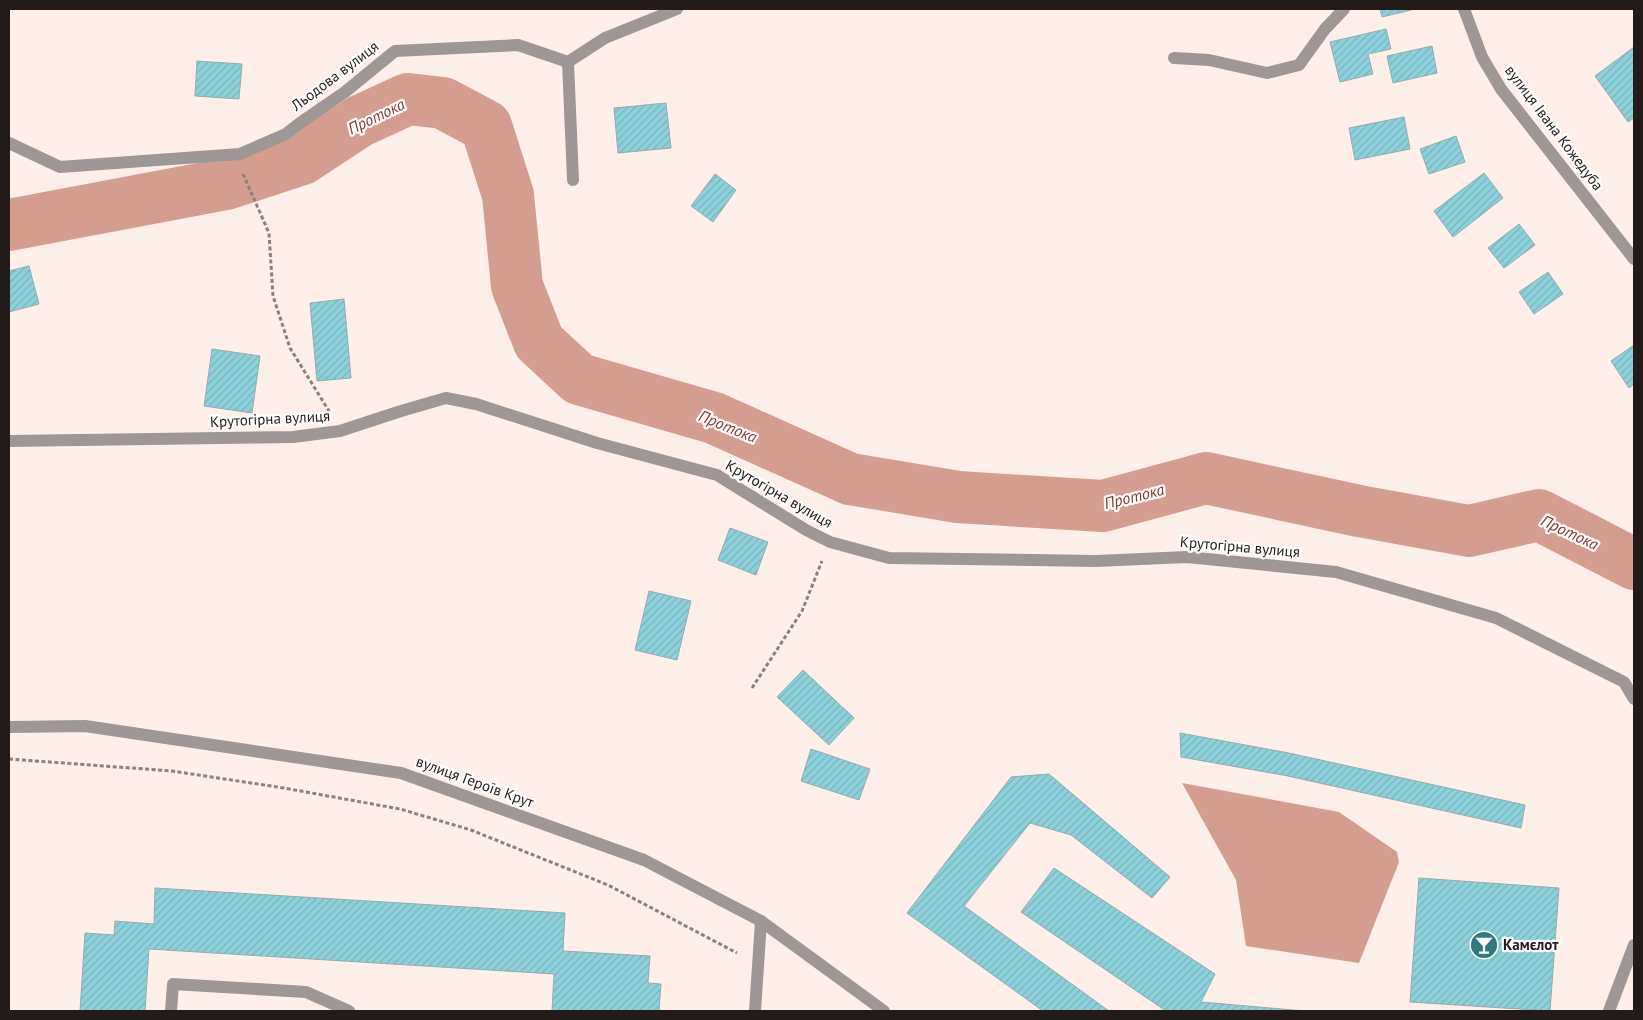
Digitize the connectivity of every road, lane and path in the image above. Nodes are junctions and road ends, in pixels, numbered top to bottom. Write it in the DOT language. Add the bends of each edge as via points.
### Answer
graph roads {
  1 [pos="677,9"];
  2 [pos="1344,9"];
  3 [pos="1464,9"];
  4 [pos="1174,58"];
  5 [pos="568,62"];
  6 [pos="9,144"];
  7 [pos="242,170"];
  8 [pos="573,180"];
  9 [pos="1634,258"];
  10 [pos="340,431"];
  11 [pos="9,441"];
  12 [pos="830,542"];
  13 [pos="752,688"];
  14 [pos="1634,699"];
  15 [pos="9,727"];
  16 [pos="9,759"];
  17 [pos="760,921"];
  18 [pos="1634,945"];
  19 [pos="758,963"];
  20 [pos="171,1011"];
  21 [pos="349,1011"];
  22 [pos="755,1011"];
  23 [pos="884,1011"];
  24 [pos="1609,1011"];
  1 -- 5 [label="street" via="605,38"];
  2 -- 4 [label="street" via="1299,65 1267,73 1209,60"];
  3 -- 9 [label="street, вулиця Івана Кожедуба" via="1482,57 1501,89"];
  5 -- 6 [label="street, Льодова вулиця" via="518,45 395,51 286,134 240,154 60,167"];
  5 -- 8 [label="street"];
  7 -- 10 [label="path" via="269,232 273,296 290,348"];
  10 -- 11 [label="street, Крутогірна вулиця" via="293,437"];
  10 -- 12 [label="street, Крутогірна вулиця" via="446,398 476,404 717,475"];
  12 -- 13 [label="path" via="802,611"];
  12 -- 14 [label="street, Крутогірна вулиця" via="889,558 1096,561 1187,557 1336,572 1496,618 1624,682"];
  15 -- 17 [label="street, вулиця Героїв Крут" via="85,726 402,773 644,860"];
  16 -- 19 [label="path" via="172,771 400,809 471,830 608,885"];
  17 -- 19 [label="street"];
  17 -- 23 [label="street, вулиця Героїв Крут"];
  18 -- 24 [label="street"];
  19 -- 22 [label="street"];
  20 -- 21 [label="street" via="173,984 306,992"];
}
